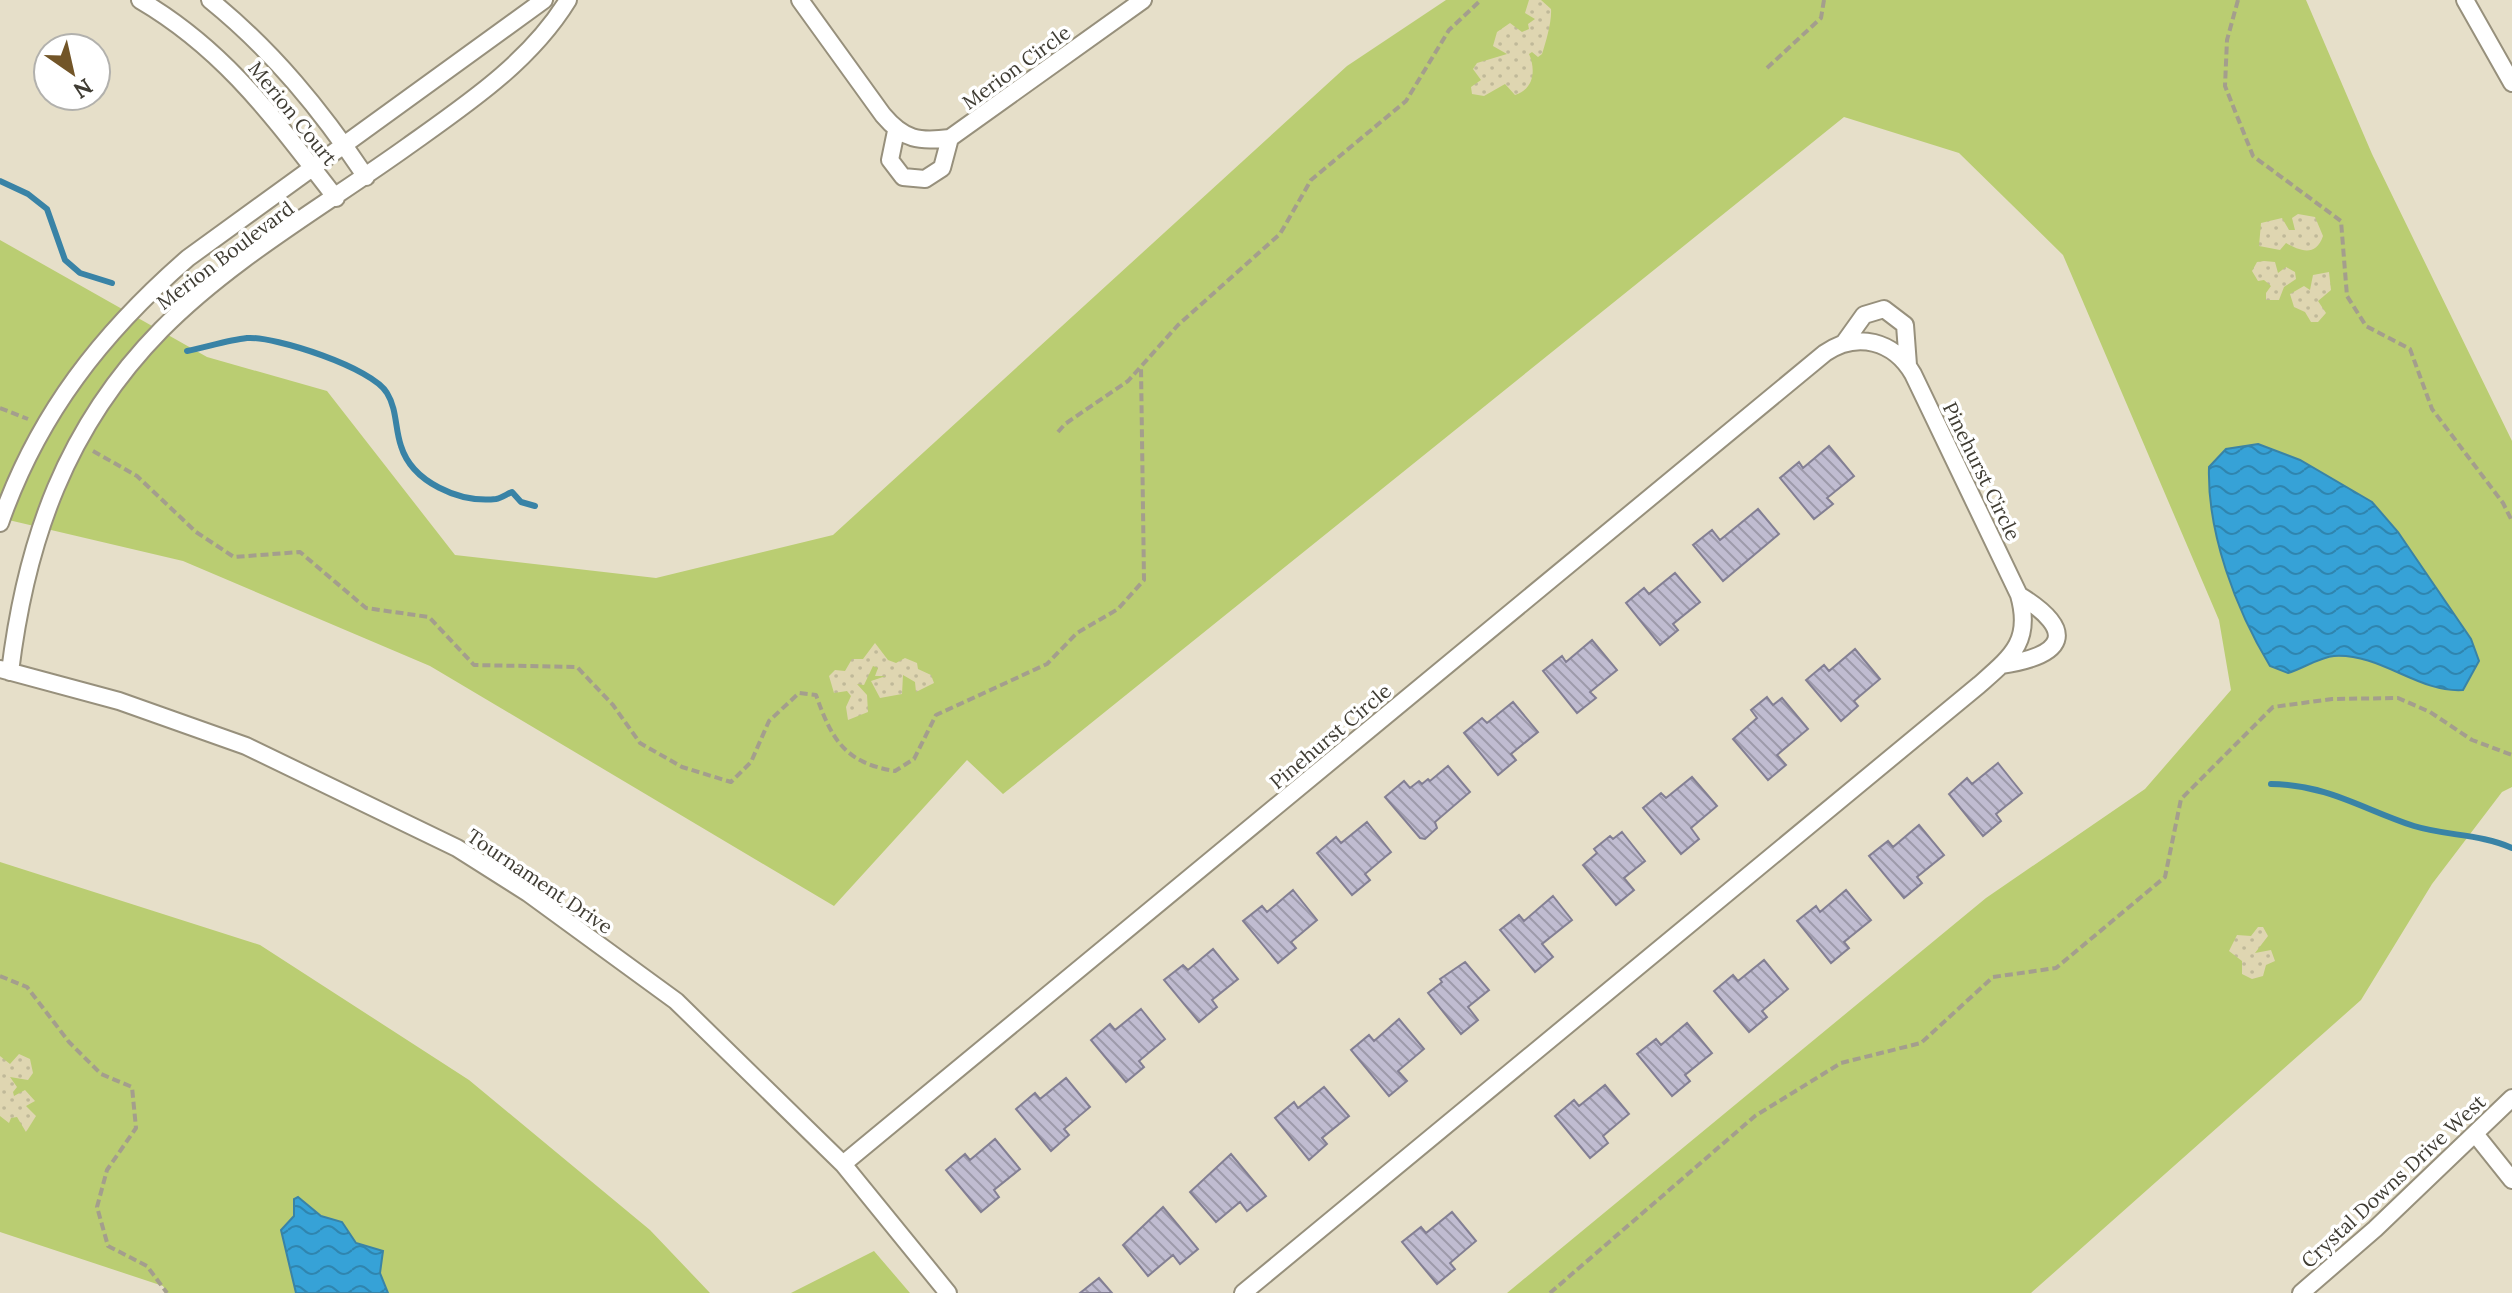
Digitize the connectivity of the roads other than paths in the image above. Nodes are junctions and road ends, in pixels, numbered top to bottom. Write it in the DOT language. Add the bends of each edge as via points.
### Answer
graph roads {
  1 [pos="140,0"];
  2 [pos="210,0"];
  3 [pos="544,0"];
  4 [pos="568,0"];
  5 [pos="800,0"];
  6 [pos="1143,0"];
  7 [pos="2465,0"];
  8 [pos="2512,83"];
  9 [pos="896,131"];
  10 [pos="950,138"];
  11 [pos="343,143"];
  12 [pos="312,167"];
  13 [pos="366,177"];
  14 [pos="336,198"];
  15 [pos="1844,343"];
  16 [pos="1908,365"];
  17 [pos="0,523"];
  18 [pos="2019,595"];
  19 [pos="2001,665"];
  20 [pos="5,671"];
  21 [pos="2512,1098"];
  22 [pos="2476,1135"];
  23 [pos="843,1164"];
  24 [pos="2512,1180"];
  25 [pos="948,1293"];
  26 [pos="1243,1293"];
  27 [pos="2301,1293"];
  1 -- 12 [label="street, Merion Court" via="213,51 252,89"];
  2 -- 11 [label="street, Merion Court" via="291,75"];
  3 -- 11 [label="street, Merion Boulevard"];
  4 -- 13 [label="street, Merion Boulevard" via="553,24 490,87"];
  5 -- 9 [label="street"];
  6 -- 10 [label="street, Merion Circle"];
  7 -- 8 [label="street"];
  9 -- 10 [label="street" via="918,142"];
  9 -- 10 [label="street" via="890,160 903,177 925,179 942,168"];
  11 -- 12 [label="street, Merion Boulevard"];
  11 -- 13 [label="street, Merion Court"];
  12 -- 14 [label="street, Merion Court"];
  12 -- 17 [label="street, Merion Boulevard" via="135,304 43,425"];
  13 -- 14 [label="street, Merion Boulevard"];
  14 -- 20 [label="street, Merion Boulevard" via="233,270 163,328 101,401 77,442 34,543"];
  15 -- 16 [label="street" via="1879,344"];
  15 -- 16 [label="street, Pinehurst Circle" via="1864,315 1884,309 1905,325"];
  15 -- 23 [label="street, Pinehurst Circle" via="1825,353"];
  16 -- 18 [label="street, Pinehurst Circle"];
  18 -- 19 [label="street, Pinehurst Circle" via="2023,633"];
  18 -- 19 [label="street, Pinehurst Circle" via="2054,620 2056,637 2053,647 2035,659"];
  19 -- 26 [label="street, Pinehurst Circle"];
  20 -- 23 [label="street, Tournament Drive" via="119,701 246,746 457,848 676,1001"];
  21 -- 22 [label="street, Crystal Downs Drive West"];
  22 -- 24 [label="street"];
  22 -- 27 [label="street, Crystal Downs Drive West"];
  23 -- 25 [label="street, Tournament Drive"];
}
